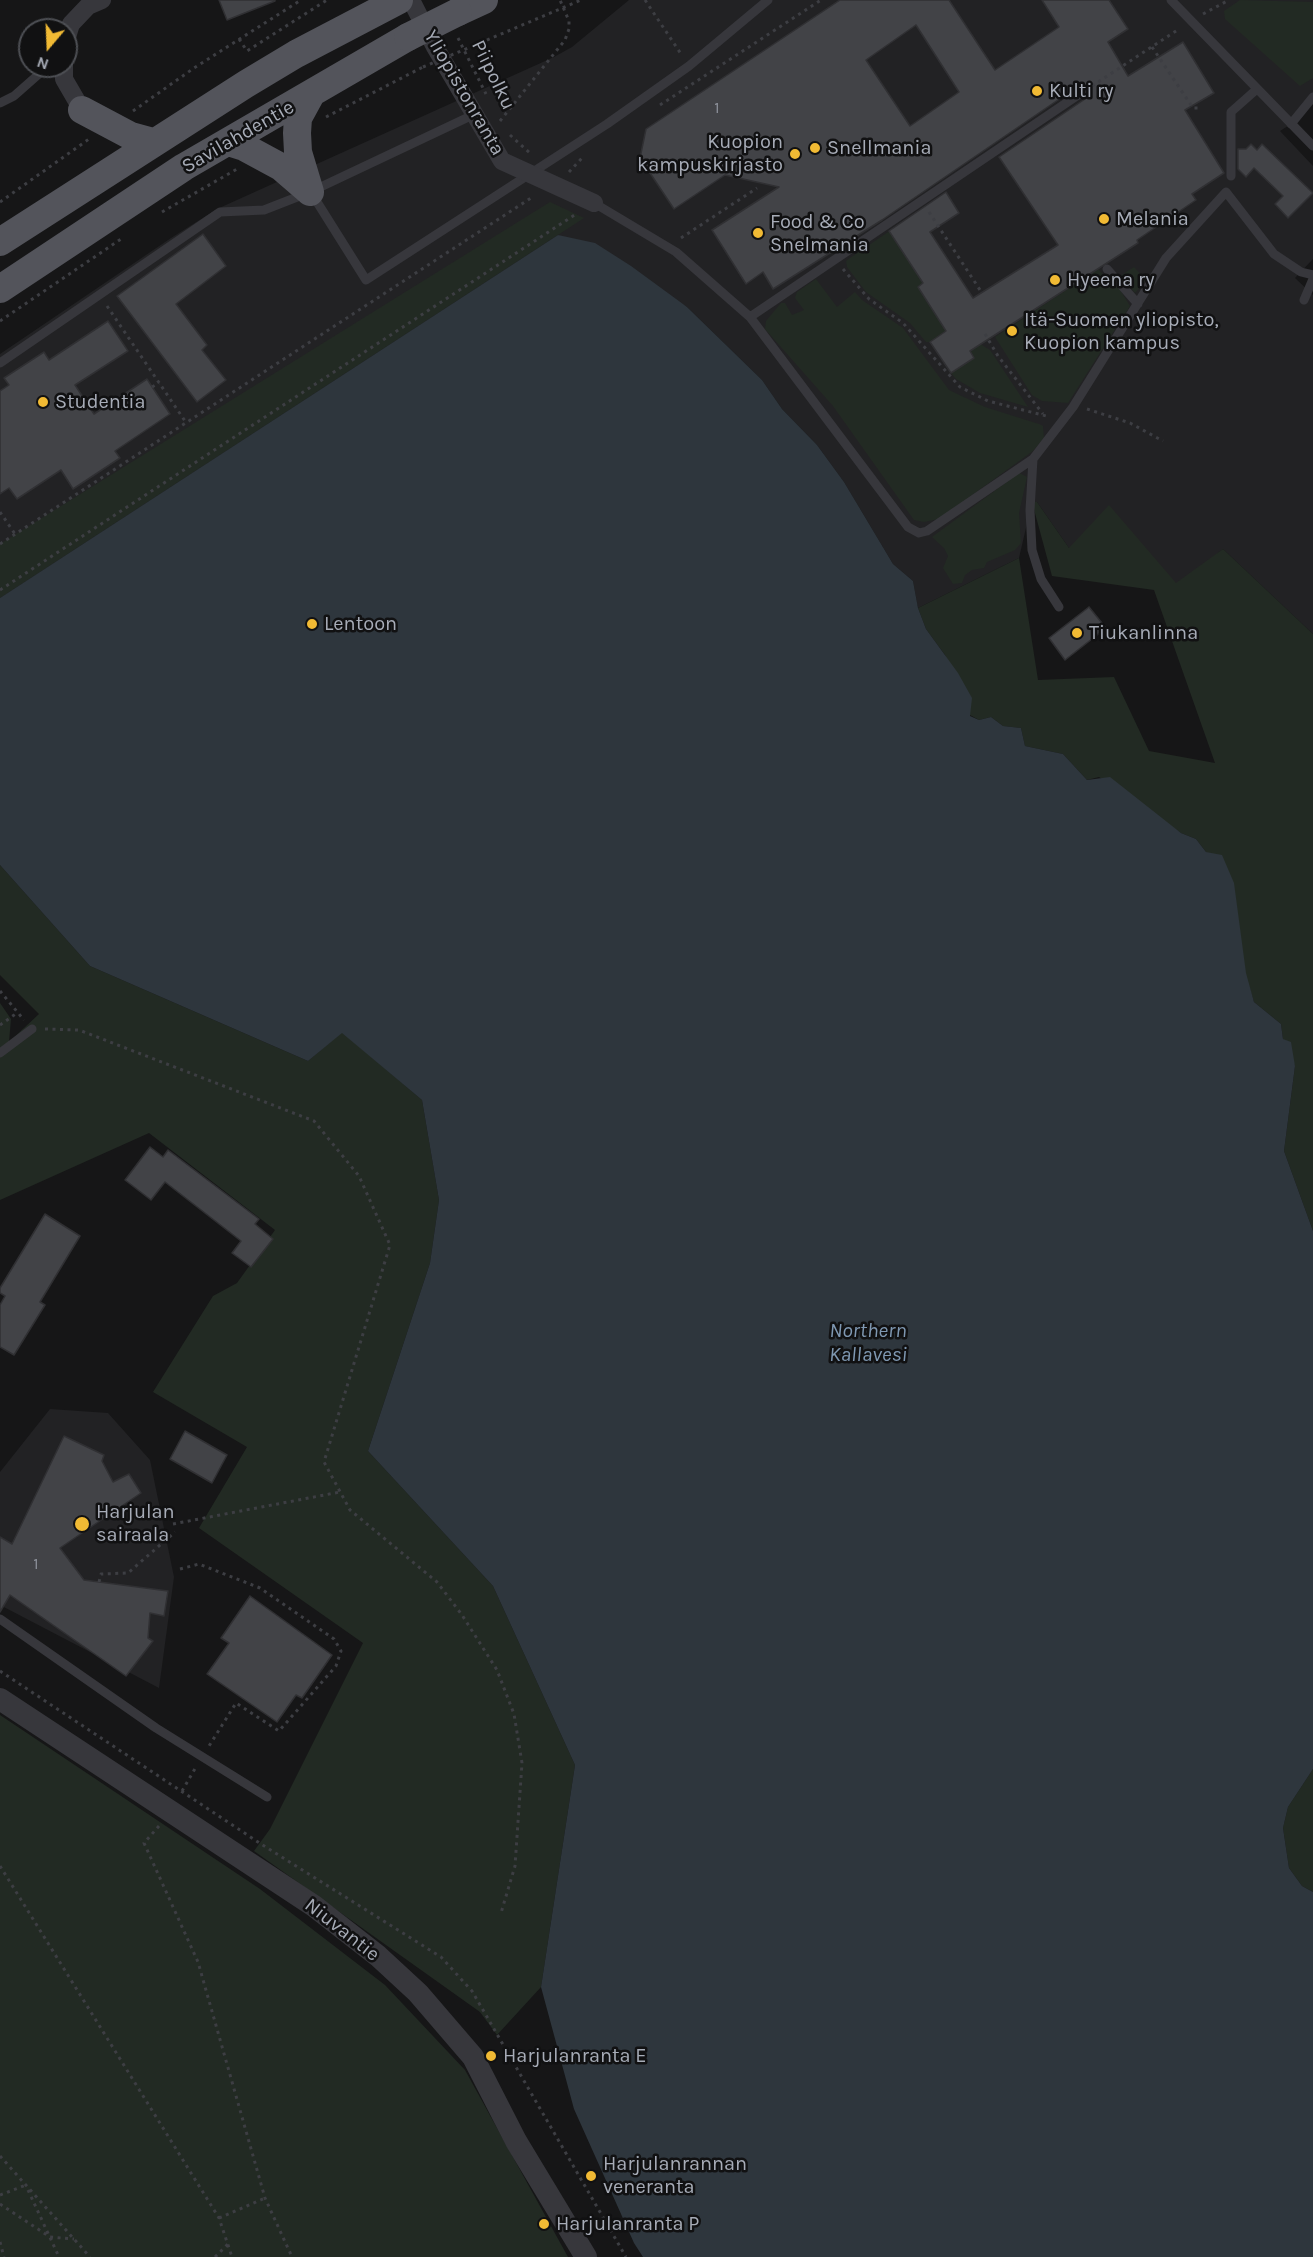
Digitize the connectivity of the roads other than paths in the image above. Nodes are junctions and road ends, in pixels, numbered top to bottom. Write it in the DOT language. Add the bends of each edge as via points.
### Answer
graph roads {
  1 [pos="102,0"];
  2 [pos="484,0"];
  3 [pos="768,0"];
  4 [pos="1171,0"];
  5 [pos="400,1"];
  6 [pos="77,18"];
  7 [pos="34,78"];
  8 [pos="64,78"];
  9 [pos="1257,89"];
  10 [pos="1080,93"];
  11 [pos="310,96"];
  12 [pos="1313,97"];
  13 [pos="0,103"];
  14 [pos="483,108"];
  15 [pos="1309,108"];
  16 [pos="82,110"];
  17 [pos="1291,124"];
  18 [pos="106,129"];
  19 [pos="153,142"];
  20 [pos="228,142"];
  21 [pos="1313,146"];
  22 [pos="536,169"];
  23 [pos="102,175"];
  24 [pos="1231,176"];
  25 [pos="310,192"];
  26 [pos="594,203"];
  27 [pos="0,242"];
  28 [pos="1107,269"];
  29 [pos="1313,277"];
  30 [pos="0,289"];
  31 [pos="1304,300"];
  32 [pos="1137,304"];
  33 [pos="750,317"];
  34 [pos="0,363"];
  35 [pos="1033,459"];
  36 [pos="1059,607"];
  37 [pos="32,1029"];
  38 [pos="0,1053"];
  39 [pos="0,1619"];
  40 [pos="0,1699"];
  41 [pos="267,1797"];
  42 [pos="586,2257"];
  1 -- 6 [label="street" via="88,6"];
  2 -- 11 [label="main road, Savilahdentie, bridge" via="458,24 408,37"];
  3 -- 22 [label="lane" via="689,66"];
  4 -- 9 [label="lane"];
  5 -- 14 [label="street, Yliopistonranta"];
  5 -- 19 [label="main road, Savilahdentie" via="296,54"];
  7 -- 13 [label="lane"];
  8 -- 16 [label="street"];
  9 -- 17 [label="lane"];
  9 -- 24 [label="lane" via="1231,112"];
  10 -- 33 [label="lane"];
  11 -- 20 [label="main road, Savilahdentie"];
  11 -- 25 [label="main road" via="298,118 297,133 298,152"];
  12 -- 15 [label="lane"];
  14 -- 22 [label="street, Yliopistonranta" via="502,161"];
  14 -- 25 [label="lane"];
  15 -- 17 [label="lane"];
  16 -- 18 [label="main road"];
  17 -- 21 [label="lane"];
  18 -- 19 [label="main road"];
  18 -- 23 [label="main road"];
  19 -- 23 [label="main road, Savilahdentie"];
  20 -- 25 [label="main road" via="281,167"];
  20 -- 30 [label="main road, Savilahdentie"];
  22 -- 25 [label="lane" via="366,280"];
  22 -- 26 [label="street, Yliopistonranta" via="554,184"];
  23 -- 27 [label="main road, Savilahdentie"];
  25 -- 34 [label="lane" via="264,210 220,212"];
  26 -- 33 [label="lane" via="676,252"];
  28 -- 32 [label="lane"];
  29 -- 31 [label="lane"];
  29 -- 32 [label="lane" via="1274,254 1226,192 1166,258"];
  32 -- 35 [label="lane" via="1075,405"];
  33 -- 35 [label="lane" via="908,527 919,533"];
  35 -- 36 [label="lane" via="1032,550 1041,579"];
  37 -- 38 [label="lane"];
  39 -- 41 [label="lane"];
  40 -- 42 [label="street, Niuvantie" via="314,1906 378,1956 444,2020 474,2057 516,2140"];
}
